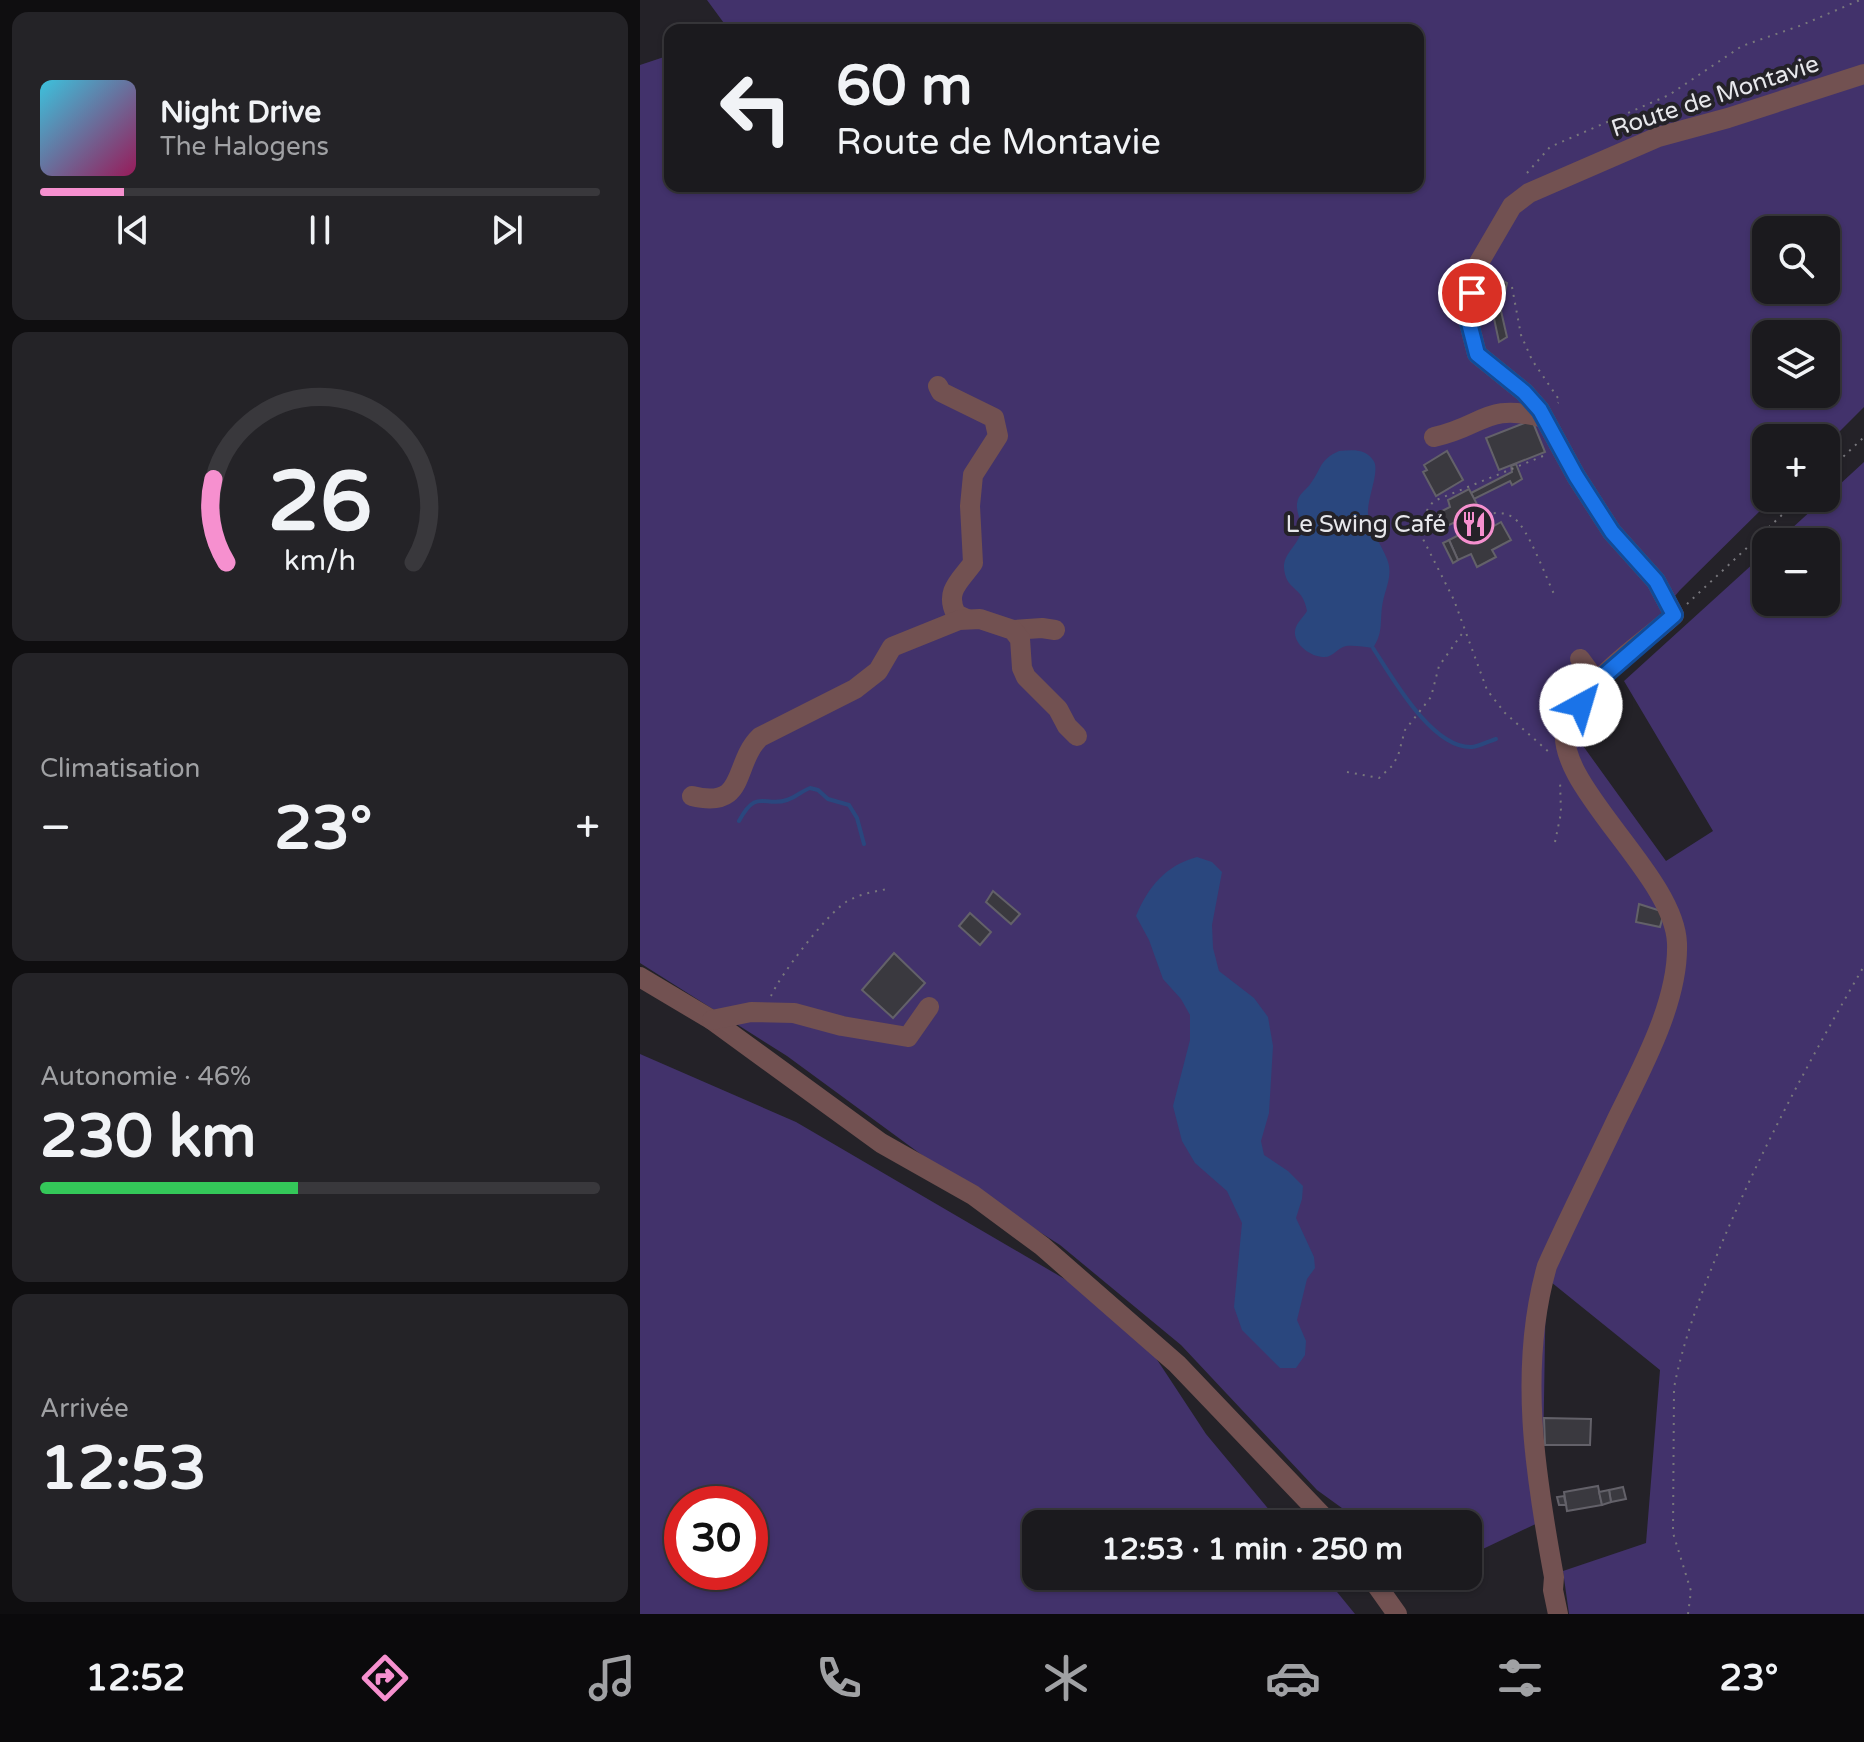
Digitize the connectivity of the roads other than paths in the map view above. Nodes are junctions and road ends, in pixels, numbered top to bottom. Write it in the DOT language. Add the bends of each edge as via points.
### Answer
graph roads {
  1 [pos="1864,74"];
  2 [pos="938,386"];
  3 [pos="1544,418"];
  4 [pos="1434,437"];
  5 [pos="967,619"];
  6 [pos="1013,630"];
  7 [pos="1055,630"];
  8 [pos="1580,659"];
  9 [pos="1598,681"];
  10 [pos="1612,703"];
  11 [pos="1077,736"];
  12 [pos="692,796"];
  13 [pos="640,977"];
  14 [pos="929,1007"];
  15 [pos="712,1020"];
  16 [pos="1317,1510"];
  17 [pos="1380,1590"];
  18 [pos="1397,1614"];
  19 [pos="1558,1614"];
  1 -- 3 [label="street, Route de Montavie" via="1658,137 1529,193 1512,206 1477,266 1468,319 1477,354 1524,392"];
  2 -- 5 [label="street" via="994,418 998,436 973,475 973,563 951,594 956,614"];
  3 -- 4 [label="street" via="1496,412"];
  3 -- 9 [label="street, Route de Montavie" via="1612,532 1656,581 1674,615"];
  5 -- 6 [label="street"];
  5 -- 12 [label="street" via="892,647 878,671 855,689 760,737 752,744 738,782 723,798"];
  6 -- 7 [label="street"];
  6 -- 11 [label="street" via="1020,639 1026,677"];
  8 -- 9 [label="street"];
  9 -- 10 [label="street"];
  9 -- 19 [label="street" via="1567,718 1568,754 1612,830 1666,901 1677,941 1673,983 1661,1020 1547,1266 1538,1298 1533,1429"];
  13 -- 15 [label="street"];
  14 -- 15 [label="street" via="908,1037 794,1013 751,1012"];
  15 -- 16 [label="street" via="881,1143 973,1195 1042,1246 1177,1364"];
  17 -- 18 [label="street"];
}
